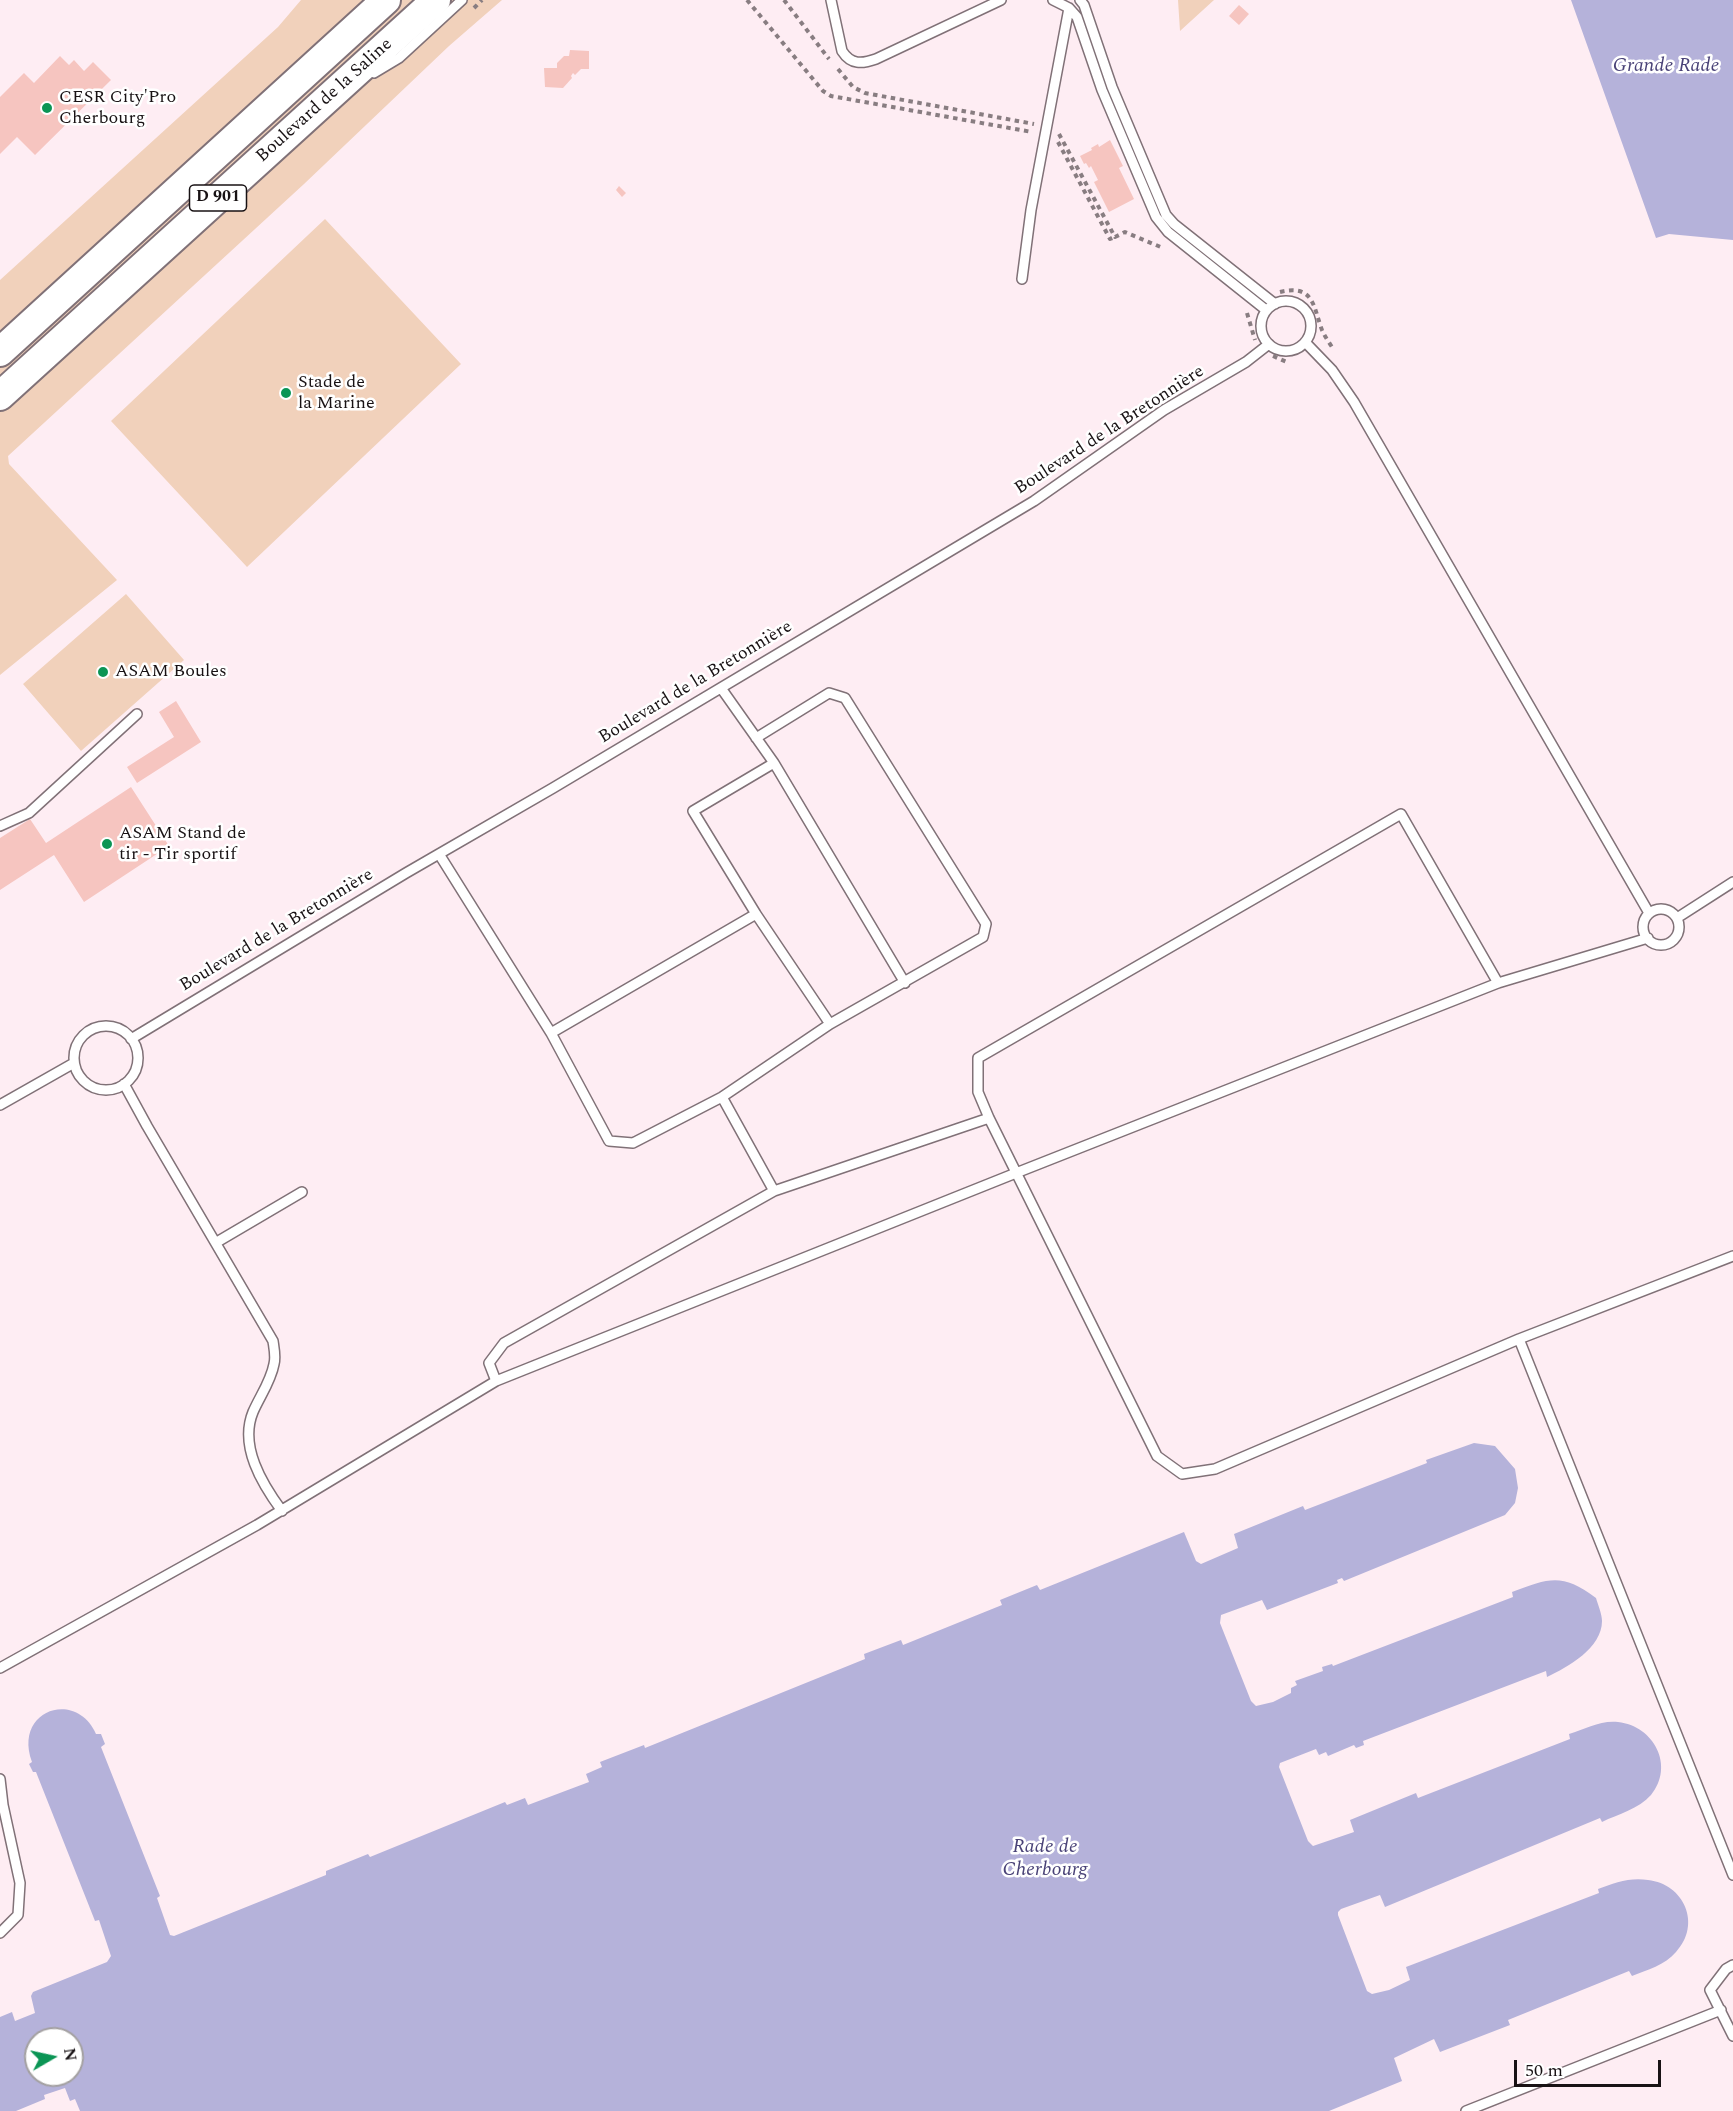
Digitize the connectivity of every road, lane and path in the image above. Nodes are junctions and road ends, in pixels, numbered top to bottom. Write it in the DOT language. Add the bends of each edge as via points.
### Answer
graph roads {
  1 [pos="386,0"];
  2 [pos="436,0"];
  3 [pos="462,0"];
  4 [pos="747,0"];
  5 [pos="784,0"];
  6 [pos="831,0"];
  7 [pos="1001,0"];
  8 [pos="1053,0"];
  9 [pos="1080,0"];
  10 [pos="1069,8"];
  11 [pos="323,103"];
  12 [pos="1039,125"];
  13 [pos="1054,129"];
  14 [pos="1045,135"];
  15 [pos="1120,234"];
  16 [pos="1115,237"];
  17 [pos="1022,279"];
  18 [pos="1275,303"];
  19 [pos="1266,310"];
  20 [pos="1305,342"];
  21 [pos="1269,344"];
  22 [pos="0,352"];
  23 [pos="0,396"];
  24 [pos="721,688"];
  25 [pos="137,714"];
  26 [pos="756,738"];
  27 [pos="774,763"];
  28 [pos="0,826"];
  29 [pos="439,854"];
  30 [pos="1733,882"];
  31 [pos="1649,913"];
  32 [pos="756,914"];
  33 [pos="1677,918"];
  34 [pos="1648,938"];
  35 [pos="905,983"];
  36 [pos="1497,983"];
  37 [pos="830,1024"];
  38 [pos="551,1034"];
  39 [pos="131,1039"];
  40 [pos="74,1063"];
  41 [pos="124,1084"];
  42 [pos="722,1097"];
  43 [pos="0,1104"];
  44 [pos="989,1118"];
  45 [pos="1016,1173"];
  46 [pos="774,1191"];
  47 [pos="302,1192"];
  48 [pos="217,1242"];
  49 [pos="1733,1256"];
  50 [pos="1519,1339"];
  51 [pos="496,1381"];
  52 [pos="282,1511"];
  53 [pos="0,1668"];
  54 [pos="0,1779"];
  55 [pos="1733,1875"];
  56 [pos="0,1933"];
  57 [pos="1733,1965"];
  58 [pos="1721,2010"];
  59 [pos="1733,2036"];
  60 [pos="1466,2111"];
  1 -- 22 [label="main road, Boulevard de la Saline / D 901"];
  2 -- 11 [label="main road, Boulevard de la Saline / D 901"];
  3 -- 11 [label="lane" via="399,58"];
  4 -- 14 [label="path" via="831,96"];
  5 -- 12 [label="path" via="857,90"];
  6 -- 7 [label="lane" via="842,51 854,62 876,59"];
  8 -- 10 [label="lane"];
  9 -- 18 [label="lane" via="1166,216"];
  10 -- 14 [label="lane"];
  10 -- 19 [label="lane" via="1077,17 1102,90 1156,217 1168,232"];
  11 -- 23 [label="main road, Boulevard de la Saline / D 901"];
  13 -- 16 [label="path" via="1062,137"];
  14 -- 16 [label="path" via="1057,140 1110,239"];
  14 -- 17 [label="lane"];
  15 -- 16 [label="path"];
  18 -- 19 [label="lane"];
  18 -- 20 [label="lane" via="1296,303 1308,314 1310,330"];
  19 -- 21 [label="lane" via="1261,326"];
  20 -- 21 [label="lane" via="1288,351"];
  20 -- 31 [label="lane" via="1332,370 1354,402"];
  21 -- 24 [label="lane, Boulevard de la Bretonnière" via="1164,410 1034,501"];
  24 -- 26 [label="lane"];
  24 -- 29 [label="lane, Boulevard de la Bretonnière"];
  25 -- 28 [label="lane" via="29,813"];
  26 -- 27 [label="lane"];
  26 -- 35 [label="lane" via="830,693 845,698 986,924 983,937"];
  27 -- 32 [label="lane" via="693,811"];
  27 -- 35 [label="lane"];
  29 -- 38 [label="lane"];
  29 -- 39 [label="lane, Boulevard de la Bretonnière"];
  30 -- 33 [label="lane"];
  31 -- 33 [label="lane" via="1664,909"];
  31 -- 34 [label="lane" via="1643,928"];
  32 -- 37 [label="lane"];
  32 -- 38 [label="lane"];
  33 -- 34 [label="lane" via="1674,939 1658,944"];
  34 -- 36 [label="lane"];
  35 -- 37 [label="lane"];
  36 -- 44 [label="lane" via="1401,814 978,1058 978,1092"];
  36 -- 45 [label="lane"];
  37 -- 42 [label="lane"];
  38 -- 42 [label="lane" via="609,1141 633,1143"];
  39 -- 40 [label="lane" via="115,1028 94,1028 78,1042"];
  39 -- 41 [label="lane" via="138,1058 132,1077"];
  40 -- 41 [label="lane" via="84,1082 93,1088 115,1089"];
  40 -- 43 [label="lane"];
  41 -- 48 [label="lane"];
  42 -- 46 [label="lane"];
  44 -- 45 [label="lane"];
  44 -- 46 [label="lane"];
  45 -- 50 [label="lane" via="1157,1456 1182,1474 1215,1469"];
  45 -- 51 [label="lane"];
  46 -- 51 [label="lane" via="504,1343 489,1363"];
  47 -- 48 [label="lane"];
  48 -- 52 [label="lane" via="273,1341 275,1362 252,1414 248,1437 256,1468"];
  49 -- 50 [label="lane"];
  50 -- 55 [label="lane"];
  51 -- 52 [label="lane"];
  52 -- 53 [label="lane"];
  54 -- 56 [label="lane" via="20,1883 18,1915"];
  57 -- 58 [label="lane" via="1710,1990"];
  58 -- 59 [label="lane"];
  58 -- 60 [label="lane"];
}
